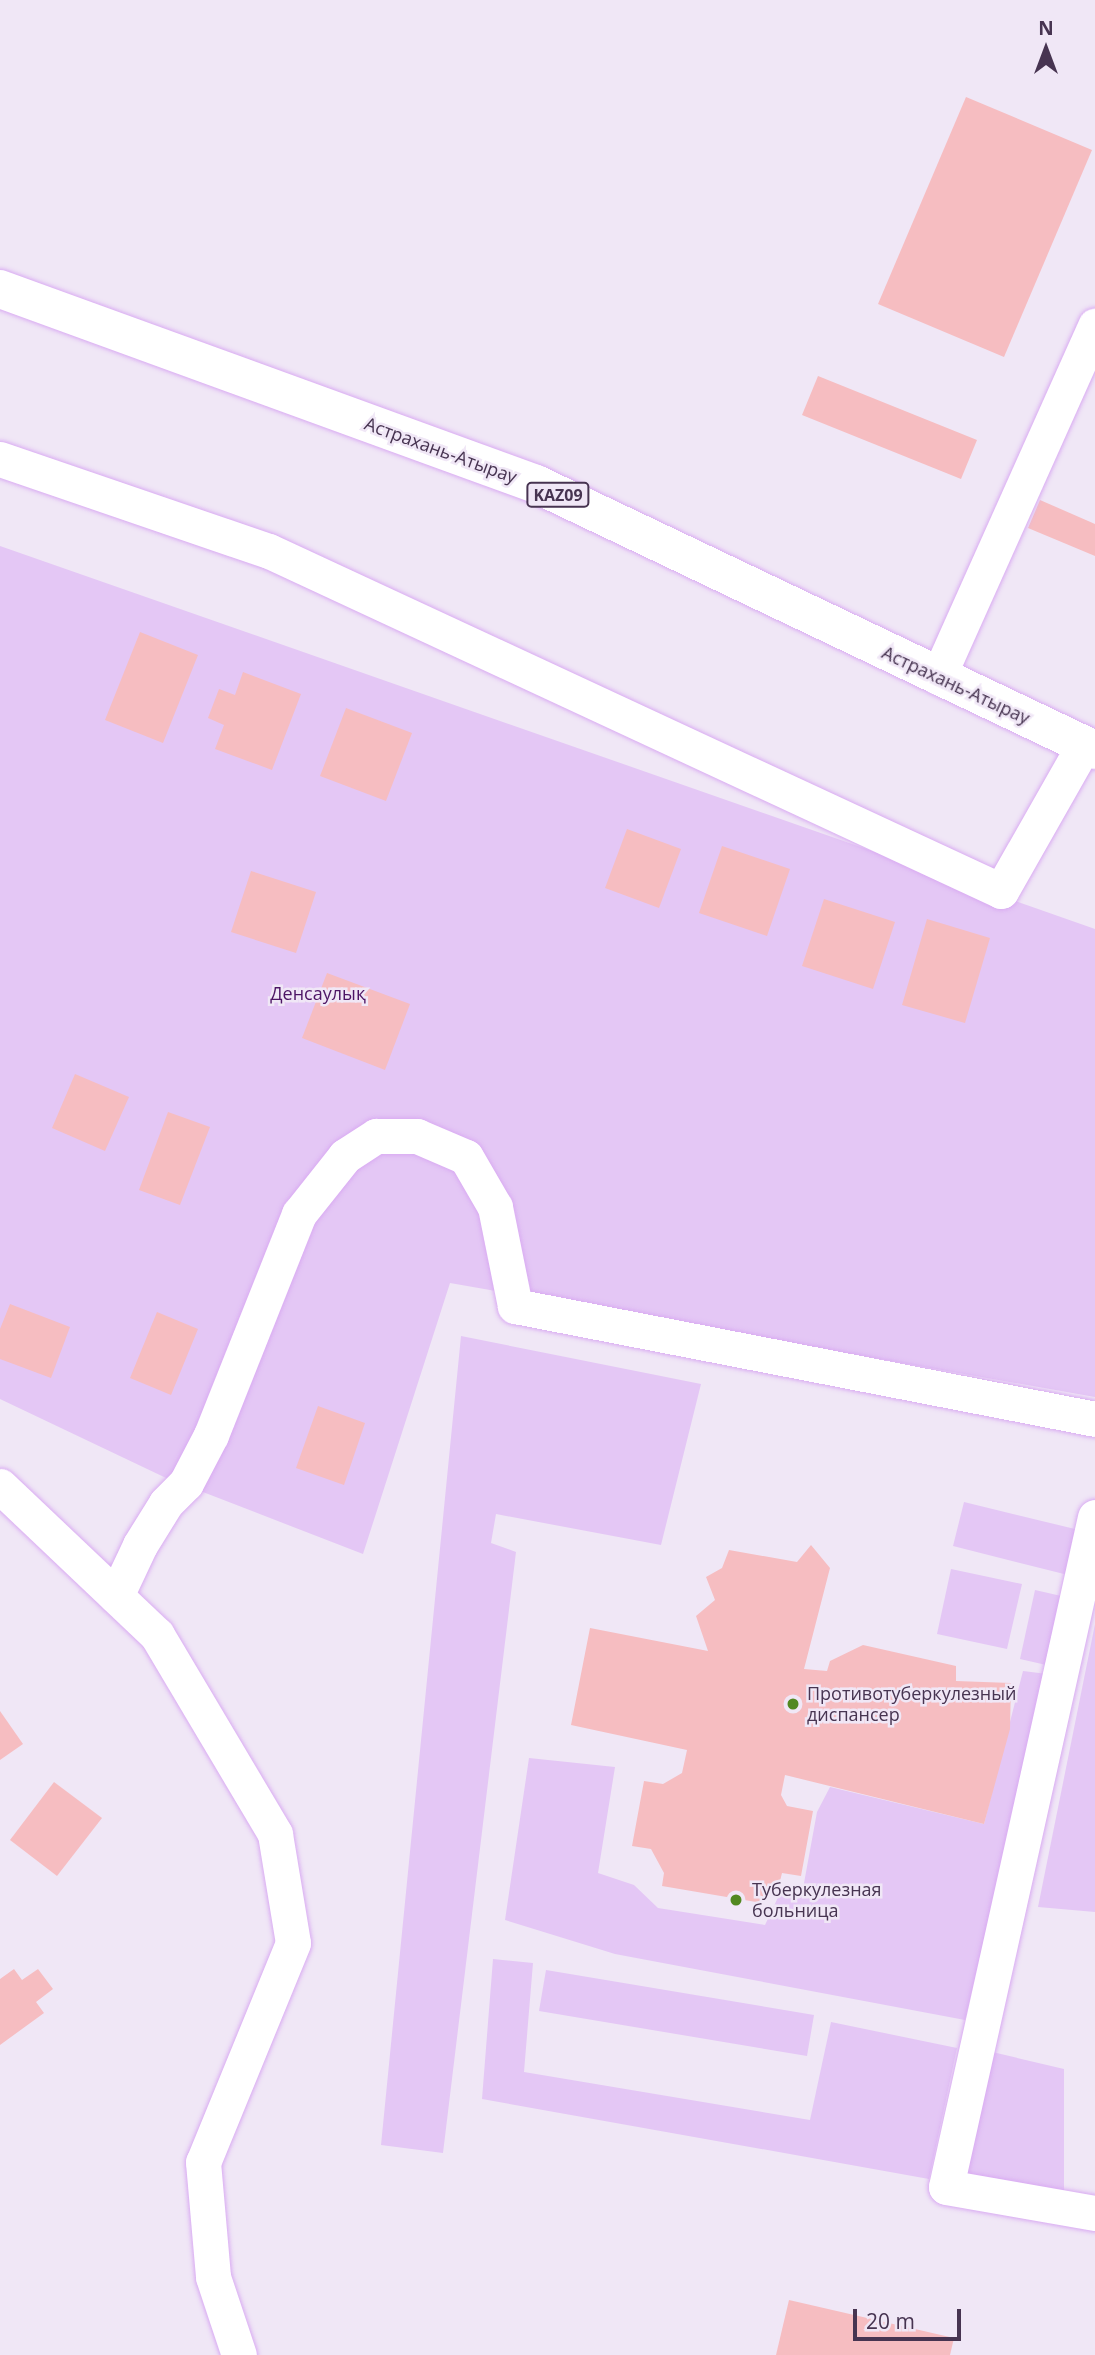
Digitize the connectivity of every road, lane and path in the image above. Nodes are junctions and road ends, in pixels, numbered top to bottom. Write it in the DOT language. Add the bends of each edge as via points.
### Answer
graph roads {
  1 [pos="0,289"];
  2 [pos="1095,326"];
  3 [pos="0,459"];
  4 [pos="938,677"];
  5 [pos="1090,748"];
  6 [pos="1095,1419"];
  7 [pos="1,1488"];
  8 [pos="1095,1517"];
  9 [pos="116,1596"];
  10 [pos="1095,2213"];
  11 [pos="239,2355"];
  1 -- 4 [label="highway, Астрахань-Атырау / KAZ09" via="536,484"];
  2 -- 4 [label="street"];
  3 -- 5 [label="street" via="269,551 1001,891"];
  4 -- 5 [label="highway, Астрахань-Атырау / KAZ09"];
  6 -- 9 [label="street" via="515,1306 495,1207 466,1157 417,1136 376,1136 345,1156 299,1214 211,1435 186,1483 166,1503 140,1545"];
  7 -- 9 [label="street"];
  8 -- 10 [label="street" via="946,2187"];
  9 -- 11 [label="street" via="157,1635 275,1834 293,1943 203,2162 213,2277"];
}
